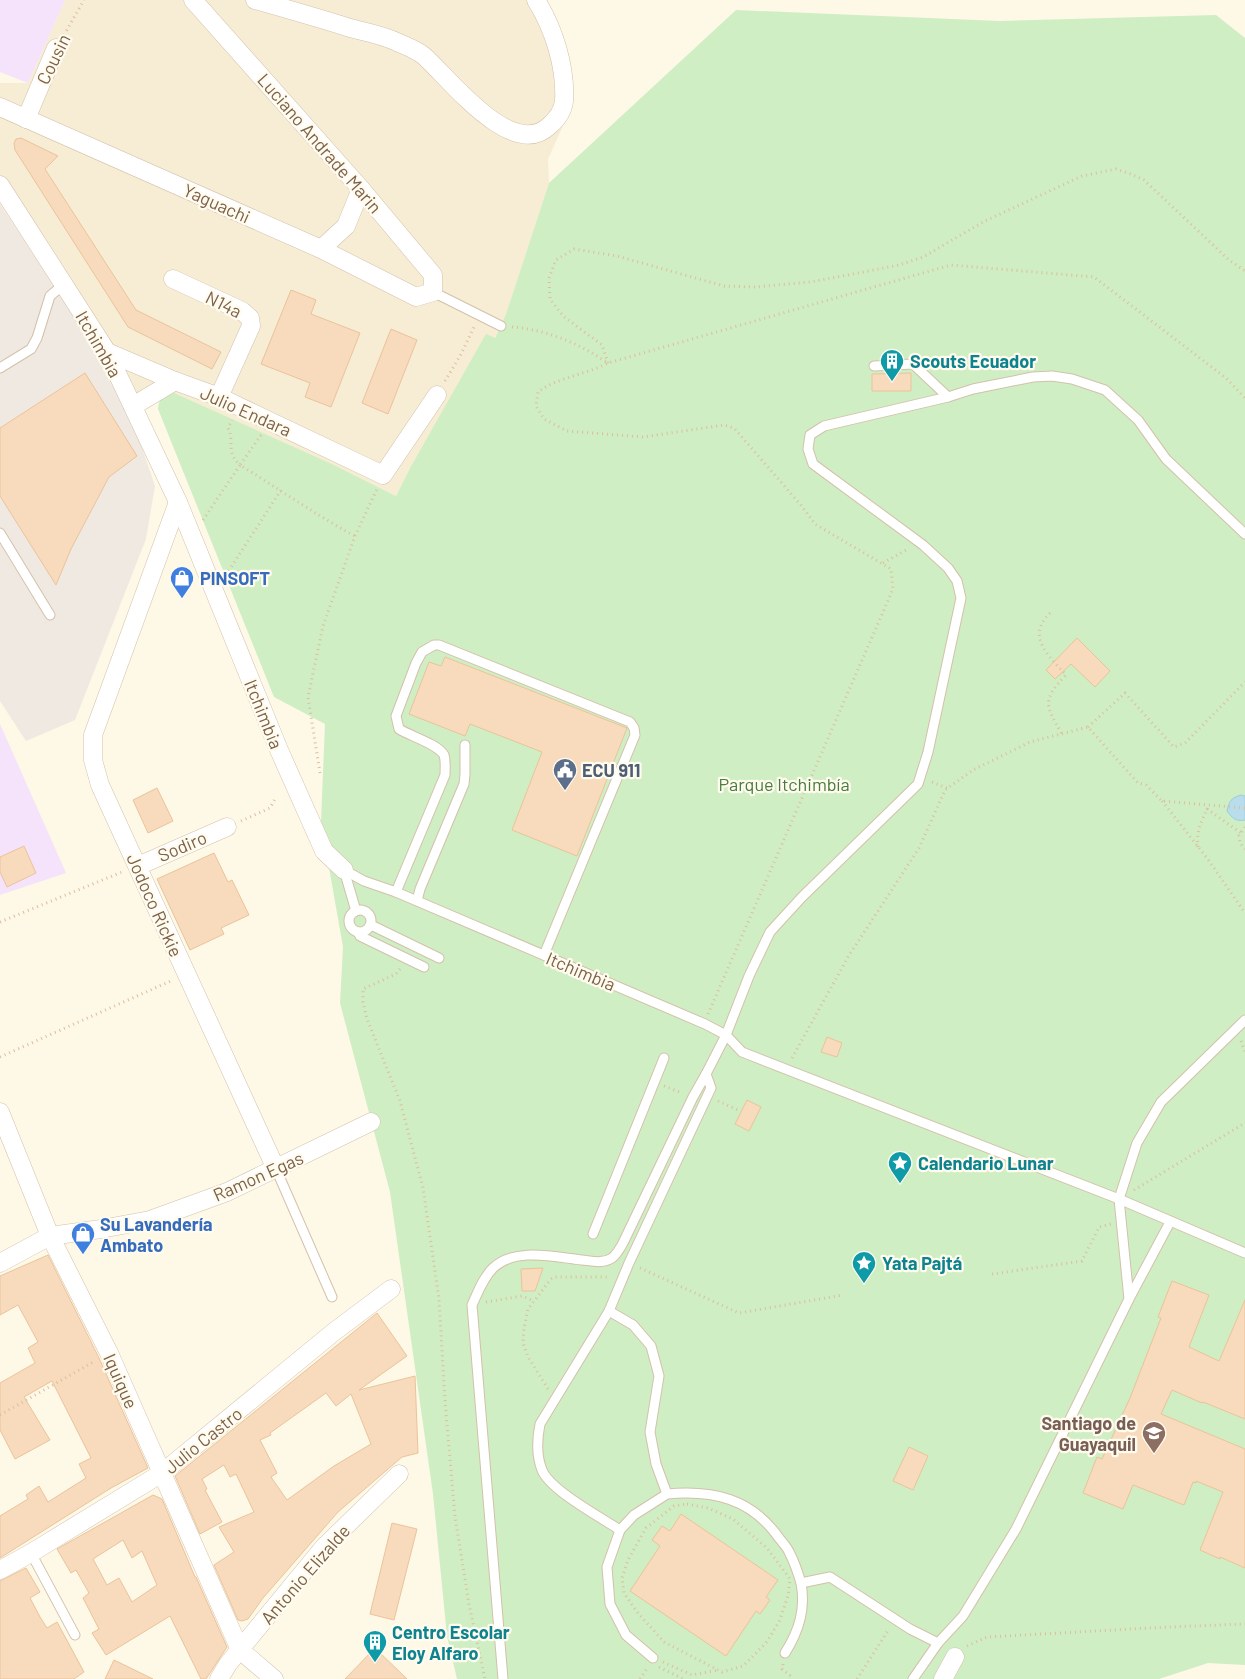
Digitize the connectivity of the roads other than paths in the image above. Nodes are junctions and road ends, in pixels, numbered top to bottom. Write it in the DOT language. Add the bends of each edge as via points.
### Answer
graph roads {
  1 [pos="193,0"];
  2 [pos="255,0"];
  3 [pos="536,0"];
  4 [pos="56,48"];
  5 [pos="2,109"];
  6 [pos="26,119"];
  7 [pos="0,185"];
  8 [pos="361,189"];
  9 [pos="321,249"];
  10 [pos="173,279"];
  11 [pos="63,285"];
  12 [pos="433,292"];
  13 [pos="501,326"];
  14 [pos="108,352"];
  15 [pos="874,366"];
  16 [pos="0,368"];
  17 [pos="176,381"];
  18 [pos="437,395"];
  19 [pos="220,397"];
  20 [pos="948,398"];
  21 [pos="132,406"];
  22 [pos="178,502"];
  23 [pos="0,533"];
  24 [pos="1245,534"];
  25 [pos="50,615"];
  26 [pos="465,745"];
  27 [pos="227,827"];
  28 [pos="138,866"];
  29 [pos="344,870"];
  30 [pos="396,892"];
  31 [pos="417,901"];
  32 [pos="356,911"];
  33 [pos="371,925"];
  34 [pos="358,932"];
  35 [pos="544,955"];
  36 [pos="439,958"];
  37 [pos="424,967"];
  38 [pos="1245,1020"];
  39 [pos="726,1035"];
  40 [pos="664,1058"];
  41 [pos="706,1074"];
  42 [pos="0,1112"];
  43 [pos="371,1122"];
  44 [pos="276,1169"];
  45 [pos="1119,1199"];
  46 [pos="1170,1222"];
  47 [pos="593,1234"];
  48 [pos="50,1236"];
  49 [pos="1245,1253"];
  50 [pos="0,1263"];
  51 [pos="391,1289"];
  52 [pos="332,1297"];
  53 [pos="1129,1299"];
  54 [pos="609,1311"];
  55 [pos="162,1473"];
  56 [pos="399,1474"];
  57 [pos="667,1494"];
  58 [pos="620,1530"];
  59 [pos="31,1553"];
  60 [pos="0,1570"];
  61 [pos="801,1583"];
  62 [pos="75,1635"];
  63 [pos="938,1643"];
  64 [pos="240,1650"];
  65 [pos="785,1653"];
  66 [pos="955,1657"];
  67 [pos="651,1661"];
  68 [pos="219,1679"];
  69 [pos="274,1679"];
  70 [pos="503,1679"];
  71 [pos="913,1679"];
  72 [pos="943,1679"];
  1 -- 8 [label="street, Luciano Andrade Marin"];
  2 -- 3 [label="street" via="396,41 422,55 500,126 529,134 543,132 556,120 564,104 564,77 558,52"];
  4 -- 6 [label="street, Cousin"];
  5 -- 6 [label="street, Yaguachi"];
  6 -- 9 [label="street, Yaguachi"];
  7 -- 11 [label="street, Itchimbia"];
  8 -- 9 [label="street" via="346,226"];
  8 -- 12 [label="street, Luciano Andrade Marin" via="434,275"];
  9 -- 12 [label="street, Yaguachi" via="416,297"];
  10 -- 19 [label="street, N14a" via="242,311 250,318 252,326"];
  11 -- 14 [label="street, Itchimbia"];
  11 -- 16 [label="lane" via="50,296 31,349"];
  12 -- 13 [label="lane"];
  14 -- 17 [label="street, Julio Endara"];
  14 -- 21 [label="street, Itchimbia"];
  15 -- 20 [label="lane" via="913,364"];
  17 -- 19 [label="street, Julio Endara"];
  17 -- 21 [label="street"];
  18 -- 19 [label="street, Julio Endara" via="383,475"];
  20 -- 24 [label="lane" via="1033,377 1052,376 1104,390 1138,420 1166,459"];
  20 -- 39 [label="lane" via="824,426 810,435 808,449 813,464 916,539 948,568 957,581 961,598 918,784 770,932"];
  21 -- 22 [label="street, Itchimbia"];
  22 -- 28 [label="street, Jodoco Rickie" via="93,735 93,760 100,785"];
  22 -- 29 [label="street, Itchimbia" via="279,750 324,851"];
  23 -- 25 [label="lane"];
  26 -- 31 [label="lane" via="464,784"];
  27 -- 28 [label="street, Sodiro"];
  28 -- 44 [label="street, Jodoco Rickie"];
  29 -- 30 [label="lane, Itchimbia"];
  29 -- 32 [label="lane"];
  30 -- 31 [label="lane, Itchimbia"];
  30 -- 35 [label="lane" via="444,775 445,764 444,755 438,748 399,729 396,716 422,652 439,645 630,722 634,728 635,735"];
  31 -- 35 [label="lane, Itchimbia"];
  32 -- 33 [label="lane" via="364,910 370,915"];
  32 -- 34 [label="lane" via="350,922"];
  33 -- 34 [label="lane"];
  33 -- 36 [label="lane"];
  34 -- 37 [label="lane" via="360,936"];
  35 -- 39 [label="lane, Itchimbia"];
  38 -- 45 [label="lane" via="1161,1102 1137,1142"];
  39 -- 41 [label="lane"];
  39 -- 45 [label="lane, Itchimbia" via="742,1052"];
  40 -- 47 [label="lane"];
  41 -- 54 [label="lane" via="711,1088"];
  41 -- 70 [label="lane" via="623,1243 611,1258 599,1262 533,1256 508,1258 492,1269 472,1305"];
  42 -- 48 [label="street, Iquique"];
  43 -- 44 [label="street, Ramon Egas"];
  44 -- 48 [label="street, Ramon Egas" via="227,1192 150,1220"];
  44 -- 52 [label="lane, Jodoco Rickie"];
  45 -- 46 [label="lane, Itchimbia"];
  45 -- 53 [label="lane"];
  46 -- 49 [label="lane, Itchimbia"];
  46 -- 53 [label="lane"];
  48 -- 50 [label="street, Ramon Egas"];
  48 -- 55 [label="street, Iquique"];
  51 -- 55 [label="street, Julio Castro"];
  53 -- 63 [label="lane" via="1016,1529 963,1616"];
  54 -- 57 [label="lane" via="633,1325 651,1346 659,1376 650,1432 656,1464"];
  54 -- 58 [label="lane" via="540,1424 537,1438 542,1471 551,1484"];
  55 -- 59 [label="street, Julio Castro"];
  55 -- 64 [label="street, Iquique"];
  56 -- 64 [label="street, Antonio Elizalde" via="324,1547"];
  57 -- 58 [label="lane" via="634,1515"];
  57 -- 61 [label="lane" via="712,1494 748,1506 772,1528 790,1553"];
  58 -- 67 [label="lane" via="607,1567 610,1604 626,1635"];
  59 -- 60 [label="street, Julio Castro"];
  59 -- 62 [label="lane"];
  61 -- 63 [label="lane" via="830,1577 910,1629"];
  61 -- 65 [label="lane" via="802,1617"];
  63 -- 71 [label="lane"];
  64 -- 68 [label="street, Antonio Elizalde"];
  64 -- 69 [label="street"];
  66 -- 72 [label="street"];
}
